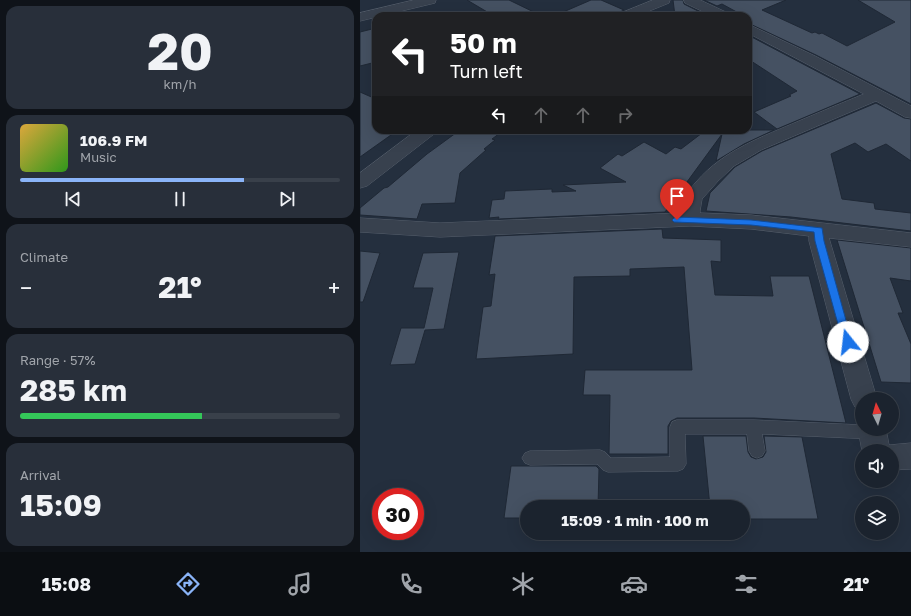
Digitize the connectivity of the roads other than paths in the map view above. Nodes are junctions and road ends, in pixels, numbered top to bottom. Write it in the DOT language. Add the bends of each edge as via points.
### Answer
graph roads {
  1 [pos="430,0"];
  2 [pos="664,0"];
  3 [pos="690,0"];
  4 [pos="381,12"];
  5 [pos="636,12"];
  6 [pos="715,12"];
  7 [pos="372,14"];
  8 [pos="360,17"];
  9 [pos="752,30"];
  10 [pos="878,94"];
  11 [pos="911,113"];
  12 [pos="423,134"];
  13 [pos="360,182"];
  14 [pos="690,219"];
  15 [pos="360,225"];
  16 [pos="819,230"];
  17 [pos="911,240"];
  18 [pos="862,392"];
  19 [pos="754,427"];
  20 [pos="874,437"];
  21 [pos="757,451"];
  22 [pos="911,456"];
  23 [pos="899,457"];
  24 [pos="530,458"];
  1 -- 4 [label="street"];
  2 -- 5 [label="street"];
  3 -- 6 [label="street"];
  7 -- 8 [label="street"];
  9 -- 10 [label="street"];
  10 -- 11 [label="street"];
  10 -- 14 [label="street" via="754,146 728,162 693,198"];
  12 -- 13 [label="street"];
  14 -- 15 [label="street" via="440,230"];
  14 -- 16 [label="street" via="751,222"];
  16 -- 17 [label="street"];
  16 -- 18 [label="street" via="819,241"];
  19 -- 20 [label="lane"];
  19 -- 21 [label="lane"];
  19 -- 24 [label="lane" via="677,427 678,464 608,465 600,457"];
  22 -- 23 [label="street"];
}
